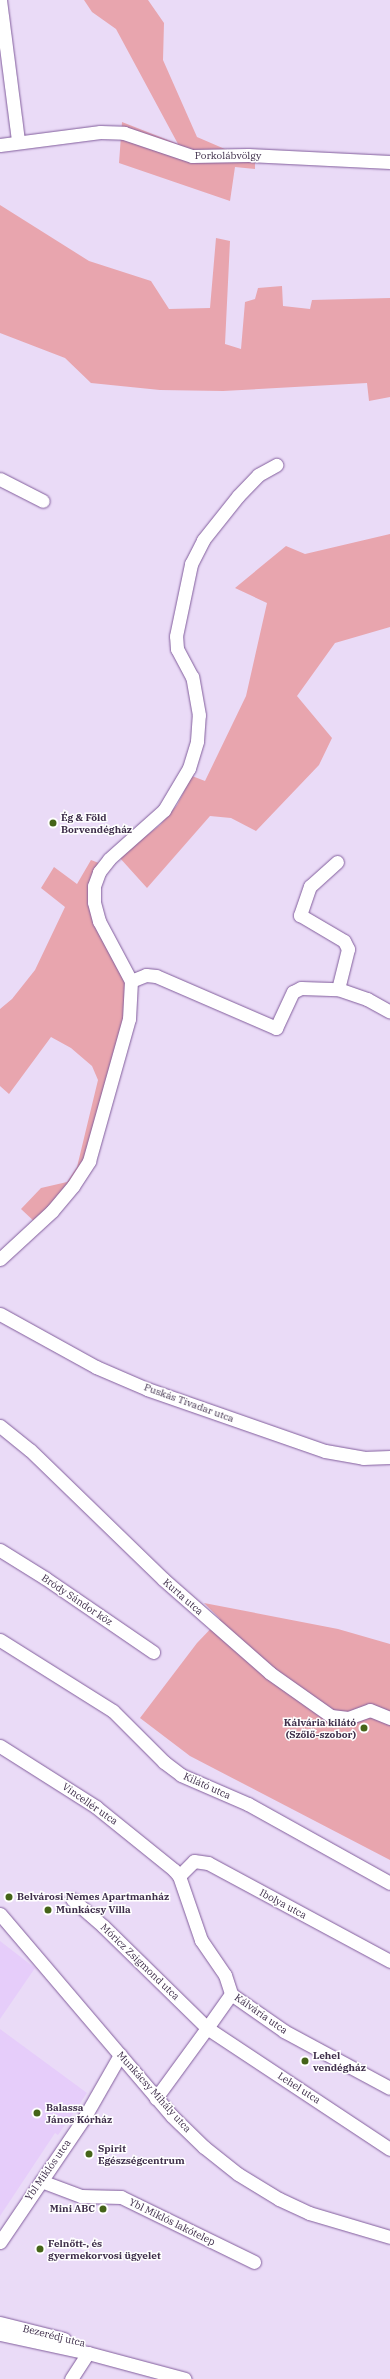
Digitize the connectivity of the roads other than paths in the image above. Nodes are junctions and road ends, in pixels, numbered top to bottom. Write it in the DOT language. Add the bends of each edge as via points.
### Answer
graph roads {
  1 [pos="0,0"];
  2 [pos="18,142"];
  3 [pos="0,144"];
  4 [pos="390,162"];
  5 [pos="276,465"];
  6 [pos="0,479"];
  7 [pos="43,501"];
  8 [pos="337,862"];
  9 [pos="131,981"];
  10 [pos="338,988"];
  11 [pos="390,1012"];
  12 [pos="0,1259"];
  13 [pos="0,1314"];
  14 [pos="0,1426"];
  15 [pos="390,1457"];
  16 [pos="0,1550"];
  17 [pos="0,1640"];
  18 [pos="153,1652"];
  19 [pos="390,1718"];
  20 [pos="0,1746"];
  21 [pos="177,1873"];
  22 [pos="390,1883"];
  23 [pos="72,1898"];
  24 [pos="0,1914"];
  25 [pos="390,1961"];
  26 [pos="231,1994"];
  27 [pos="207,2028"];
  28 [pos="120,2055"];
  29 [pos="390,2088"];
  30 [pos="156,2098"];
  31 [pos="390,2149"];
  32 [pos="41,2180"];
  33 [pos="390,2237"];
  34 [pos="0,2242"];
  35 [pos="254,2262"];
  36 [pos="0,2323"];
  37 [pos="0,2334"];
  38 [pos="88,2353"];
  39 [pos="104,2357"];
  40 [pos="71,2379"];
  41 [pos="185,2379"];
  1 -- 2 [label="street"];
  2 -- 3 [label="street, Porkolábvölgy"];
  2 -- 4 [label="street, Porkolábvölgy" via="100,132 124,133 192,156 248,155"];
  5 -- 9 [label="street" via="258,475 238,496 204,540 190,564 176,636 177,649 192,677 199,716 197,741 189,768 164,810 109,858 99,872 94,886 94,902 100,921"];
  6 -- 7 [label="street"];
  8 -- 10 [label="street" via="310,886 300,915 344,941 348,949"];
  9 -- 10 [label="street" via="146,974 156,976 276,1028 293,992 300,988"];
  9 -- 12 [label="street" via="129,1019 89,1161 74,1186 52,1211"];
  10 -- 11 [label="street" via="367,999"];
  13 -- 15 [label="street, Puskás Tivadar utca" via="96,1367 147,1389 325,1451 363,1458"];
  14 -- 19 [label="street, Kurta utca" via="79,1496 162,1579 270,1673 331,1716 348,1718 370,1710"];
  16 -- 18 [label="street, Bródy Sándor köz"];
  17 -- 22 [label="street, Kilátó utca" via="114,1711 164,1762 181,1775 248,1804"];
  20 -- 21 [label="street, Vincellér utca" via="96,1807"];
  21 -- 25 [label="street, Ibolya utca" via="194,1861 208,1862"];
  21 -- 26 [label="street, Kálvária utca" via="201,1940 225,1975"];
  23 -- 27 [label="street, Móricz Zsigmond utca"];
  24 -- 28 [label="street, Munkácsy Mihály utca"];
  26 -- 27 [label="street"];
  26 -- 29 [label="street, Kálvária utca" via="284,2031"];
  27 -- 30 [label="street"];
  27 -- 31 [label="street, Lehel utca"];
  28 -- 30 [label="street, Munkácsy Mihály utca"];
  28 -- 32 [label="street, Ybl Miklós utca" via="84,2118"];
  30 -- 33 [label="street, Munkácsy Mihály utca" via="204,2147 261,2189 309,2213"];
  32 -- 34 [label="street, Ybl Miklós utca"];
  32 -- 35 [label="street, Ybl Miklós lakótelep" via="81,2196 120,2196"];
  36 -- 39 [label="street, Bezerédj utca" via="93,2346"];
  37 -- 38 [label="street, Bezerédj utca"];
  38 -- 39 [label="street, Bezerédj utca"];
  38 -- 40 [label="street, Bezerédj utca"];
  39 -- 41 [label="street, Bezerédj utca"];
}
